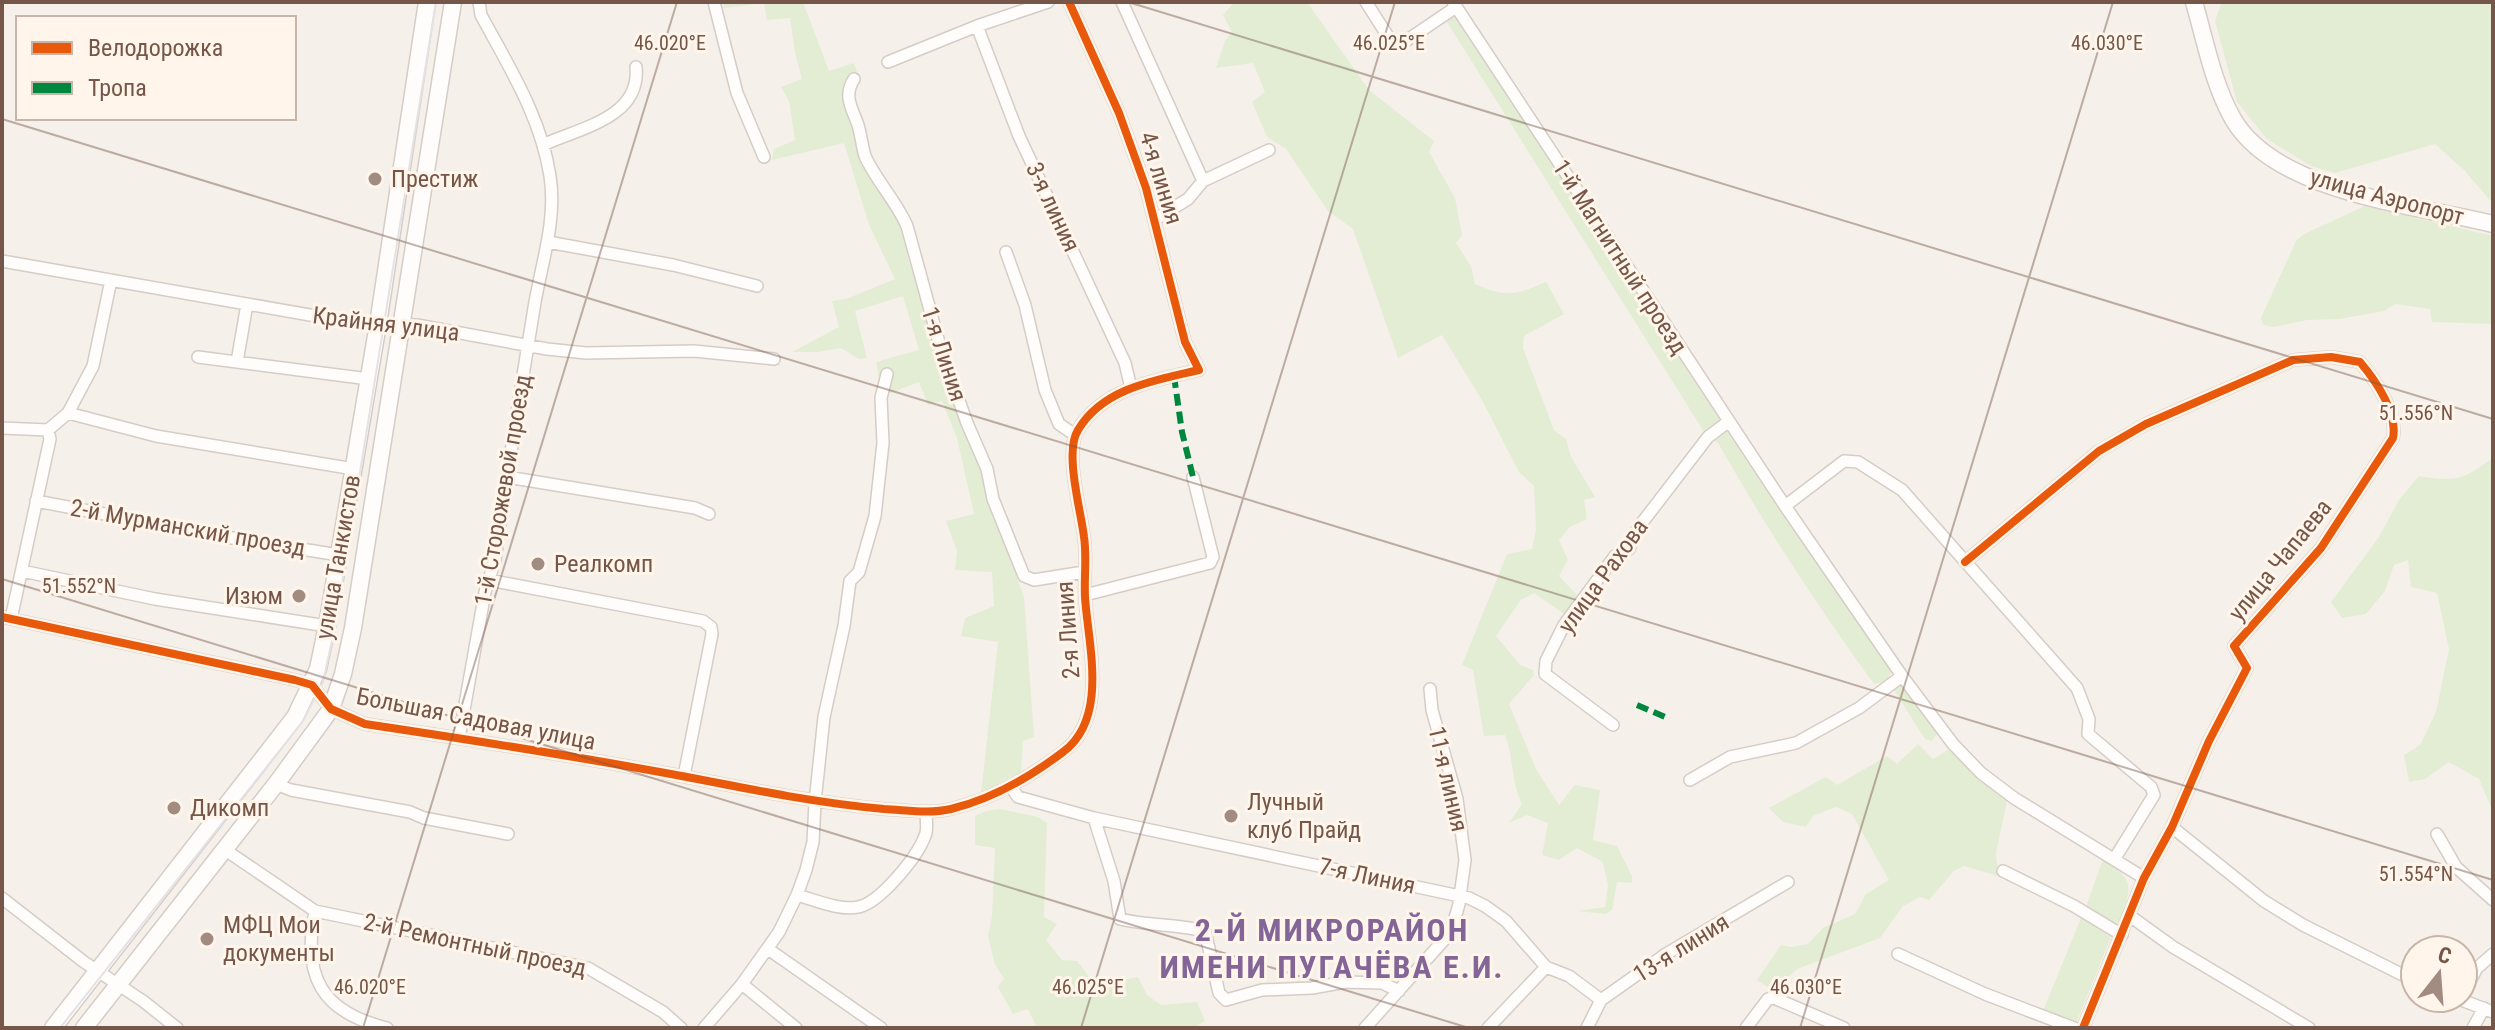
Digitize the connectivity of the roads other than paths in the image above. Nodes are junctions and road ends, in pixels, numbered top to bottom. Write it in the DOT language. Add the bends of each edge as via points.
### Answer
graph roads {
  1 [pos="427,2"];
  2 [pos="453,2"];
  3 [pos="479,2"];
  4 [pos="714,2"];
  5 [pos="1048,2"];
  6 [pos="1069,2"];
  7 [pos="1122,2"];
  8 [pos="1366,2"];
  9 [pos="2194,2"];
  10 [pos="1454,4"];
  11 [pos="977,26"];
  12 [pos="888,62"];
  13 [pos="636,67"];
  14 [pos="854,79"];
  15 [pos="543,145"];
  16 [pos="1269,150"];
  17 [pos="764,157"];
  18 [pos="1203,181"];
  19 [pos="1154,220"];
  20 [pos="2493,224"];
  21 [pos="548,242"];
  22 [pos="1006,252"];
  23 [pos="2,261"];
  24 [pos="111,280"];
  25 [pos="757,286"];
  26 [pos="247,304"];
  27 [pos="378,324"];
  28 [pos="402,325"];
  29 [pos="528,346"];
  30 [pos="198,357"];
  31 [pos="774,359"];
  32 [pos="237,362"];
  33 [pos="887,374"];
  34 [pos="369,379"];
  35 [pos="1131,388"];
  36 [pos="68,413"];
  37 [pos="1728,422"];
  38 [pos="2,428"];
  39 [pos="48,430"];
  40 [pos="1075,435"];
  41 [pos="354,469"];
  42 [pos="507,477"];
  43 [pos="1193,477"];
  44 [pos="36,501"];
  45 [pos="1785,506"];
  46 [pos="709,514"];
  47 [pos="339,555"];
  48 [pos="1965,562"];
  49 [pos="22,571"];
  50 [pos="1084,572"];
  51 [pos="489,580"];
  52 [pos="1085,595"];
  53 [pos="7,618"];
  54 [pos="327,626"];
  55 [pos="1902,676"];
  56 [pos="312,685"];
  57 [pos="1430,689"];
  58 [pos="331,709"];
  59 [pos="1613,725"];
  60 [pos="459,738"];
  61 [pos="684,776"];
  62 [pos="1690,780"];
  63 [pos="276,784"];
  64 [pos="1011,787"];
  65 [pos="815,802"];
  66 [pos="926,812"];
  67 [pos="1094,818"];
  68 [pos="2172,827"];
  69 [pos="508,834"];
  70 [pos="2437,834"];
  71 [pos="224,849"];
  72 [pos="2115,858"];
  73 [pos="2003,871"];
  74 [pos="2144,878"];
  75 [pos="1788,882"];
  76 [pos="797,895"];
  77 [pos="1460,895"];
  78 [pos="2,898"];
  79 [pos="2493,900"];
  80 [pos="315,911"];
  81 [pos="2130,916"];
  82 [pos="2122,935"];
  83 [pos="768,949"];
  84 [pos="1898,954"];
  85 [pos="1546,967"];
  86 [pos="97,970"];
  87 [pos="2399,973"];
  88 [pos="742,984"];
  89 [pos="118,985"];
  90 [pos="1399,991"];
  91 [pos="1601,1000"];
  92 [pos="2488,1010"];
  93 [pos="53,1028"];
  94 [pos="84,1028"];
  95 [pos="177,1028"];
  96 [pos="387,1028"];
  97 [pos="681,1028"];
  98 [pos="704,1028"];
  99 [pos="796,1028"];
  100 [pos="881,1028"];
  101 [pos="1365,1028"];
  102 [pos="1488,1028"];
  103 [pos="1587,1028"];
  104 [pos="1746,1028"];
  105 [pos="1844,1028"];
  106 [pos="2074,1028"];
  107 [pos="2083,1028"];
  108 [pos="2309,1028"];
  109 [pos="2473,1028"];
  1 -- 27 [label="main road, улица Танкистов"];
  2 -- 28 [label="main road, улица Танкистов"];
  3 -- 15 [label="street"];
  4 -- 17 [label="street" via="737,93"];
  5 -- 11 [label="street"];
  6 -- 19 [label="street, 4-я линия" via="1119,113"];
  7 -- 18 [label="street"];
  8 -- 10 [label="street, 1-й Магнитный проезд" via="1389,38 1403,43"];
  9 -- 20 [label="main road, улица Аэропорт" via="2228,110 2257,148 2283,166 2335,187"];
  10 -- 37 [label="street, 1-й Магнитный проезд"];
  11 -- 12 [label="street"];
  11 -- 35 [label="street, 3-я линия" via="1019,136 1125,363"];
  13 -- 15 [label="street" via="633,91 615,114"];
  14 -- 50 [label="street, 1-я Линия" via="848,104 866,157 907,226 941,350 1024,576 1034,580"];
  15 -- 21 [label="street" via="550,179"];
  16 -- 18 [label="street"];
  18 -- 19 [label="street" via="1188,199"];
  19 -- 35 [label="street, 4-я линия" via="1185,342 1199,370"];
  21 -- 25 [label="street"];
  21 -- 29 [label="street, 1-й Сторожевой проезд"];
  22 -- 40 [label="street" via="1045,390 1059,424"];
  23 -- 24 [label="street, Крайняя улица"];
  24 -- 26 [label="street, Крайняя улица"];
  24 -- 36 [label="street" via="93,366"];
  26 -- 27 [label="street, Крайняя улица"];
  26 -- 32 [label="street"];
  27 -- 28 [label="street, Крайняя улица"];
  27 -- 34 [label="main road, улица Танкистов"];
  28 -- 29 [label="street, Крайняя улица"];
  28 -- 58 [label="main road, улица Танкистов" via="353,628"];
  29 -- 31 [label="street, Крайняя улица"];
  29 -- 42 [label="street, 1-й Сторожевой проезд"];
  30 -- 32 [label="street"];
  32 -- 34 [label="street"];
  33 -- 65 [label="street" via="875,516 859,572 850,581 824,717"];
  34 -- 41 [label="main road, улица Танкистов"];
  35 -- 40 [label="street" via="1104,402"];
  36 -- 39 [label="street"];
  36 -- 41 [label="street" via="156,436"];
  37 -- 45 [label="street, 1-й Магнитный проезд"];
  37 -- 59 [label="street, улица Рахова" via="1708,437 1638,528 1629,549 1615,556 1564,625 1546,661 1545,674"];
  38 -- 39 [label="street"];
  39 -- 44 [label="street"];
  40 -- 50 [label="street, 2-я Линия"];
  41 -- 47 [label="main road, улица Танкистов"];
  42 -- 46 [label="street"];
  42 -- 51 [label="street, 1-й Сторожевой проезд"];
  43 -- 52 [label="street" via="1213,557 1210,563"];
  44 -- 47 [label="street, 2-й Мурманский проезд"];
  44 -- 49 [label="street"];
  45 -- 48 [label="street" via="1844,461 1858,462 1902,490"];
  45 -- 55 [label="street, 1-й Магнитный проезд"];
  47 -- 54 [label="main road, улица Танкистов"];
  48 -- 68 [label="street, улица Чапаева" via="2099,451 2189,403 2293,360 2331,357 2360,362 2373,377 2396,426 2393,438 2321,548 2234,646 2247,668"];
  48 -- 72 [label="street" via="2077,688 2089,719 2088,734 2151,787 2154,795"];
  49 -- 53 [label="street"];
  49 -- 54 [label="street"];
  50 -- 52 [label="street, 2-я Линия"];
  51 -- 60 [label="street, 1-й Сторожевой проезд"];
  51 -- 61 [label="street" via="703,621 711,627"];
  52 -- 64 [label="street, 2-я Линия" via="1092,689 1082,730 1065,751"];
  53 -- 56 [label="street"];
  54 -- 56 [label="main road, улица Танкистов"];
  55 -- 62 [label="street" via="1859,708 1796,743 1730,757"];
  55 -- 72 [label="street, 1-й Магнитный проезд" via="1981,773"];
  56 -- 58 [label="street, Большая Садовая улица"];
  56 -- 86 [label="main road, улица Танкистов" via="295,717"];
  57 -- 77 [label="street, 11-я линия" via="1457,799 1465,860"];
  58 -- 60 [label="street, Большая Садовая улица" via="365,724"];
  58 -- 63 [label="main road, улица Танкистов"];
  60 -- 61 [label="street, Большая Садовая улица"];
  61 -- 65 [label="street, Большая Садовая улица"];
  63 -- 69 [label="street"];
  63 -- 71 [label="main road, улица Танкистов"];
  64 -- 66 [label="street, 2-я Линия"];
  64 -- 67 [label="street, 7-я Линия" via="1018,797"];
  65 -- 66 [label="street, Большая Садовая улица"];
  65 -- 76 [label="street" via="813,842"];
  66 -- 76 [label="street" via="926,835 898,877 869,903 850,907"];
  67 -- 77 [label="street, 7-я Линия"];
  67 -- 90 [label="street" via="1120,919 1205,931 1219,993 1226,1000 1262,990 1345,982 1382,983"];
  68 -- 74 [label="street, улица Чапаева"];
  68 -- 87 [label="street" via="2264,901"];
  70 -- 79 [label="street" via="2456,867"];
  71 -- 80 [label="street, 2-й Ремонтный проезд"];
  71 -- 89 [label="main road, улица Танкистов"];
  72 -- 74 [label="street, 1-й Магнитный проезд"];
  73 -- 82 [label="street"];
  74 -- 81 [label="street, улица Чапаева"];
  75 -- 91 [label="street, 13-я линия" via="1666,954"];
  76 -- 83 [label="street"];
  77 -- 85 [label="street, 7-я Линия" via="1506,921"];
  77 -- 90 [label="street, 11-я линия" via="1451,932"];
  78 -- 86 [label="street"];
  80 -- 96 [label="street" via="309,941 317,984 352,1017"];
  80 -- 97 [label="street, 2-й Ремонтный проезд" via="588,968"];
  81 -- 82 [label="street, улица Чапаева"];
  81 -- 108 [label="street"];
  82 -- 107 [label="street, улица Чапаева"];
  83 -- 88 [label="street"];
  83 -- 100 [label="street"];
  84 -- 106 [label="street"];
  85 -- 91 [label="street, 7-я Линия" via="1569,976"];
  85 -- 102 [label="street"];
  86 -- 89 [label="street"];
  86 -- 93 [label="main road, улица Танкистов"];
  88 -- 98 [label="street"];
  88 -- 99 [label="street"];
  89 -- 94 [label="main road, улица Танкистов"];
  89 -- 95 [label="street"];
  90 -- 101 [label="street, 11-я линия"];
  91 -- 103 [label="street, 13-я линия"];
  92 -- 109 [label="street"];
  104 -- 105 [label="street" via="1774,998"];
}
